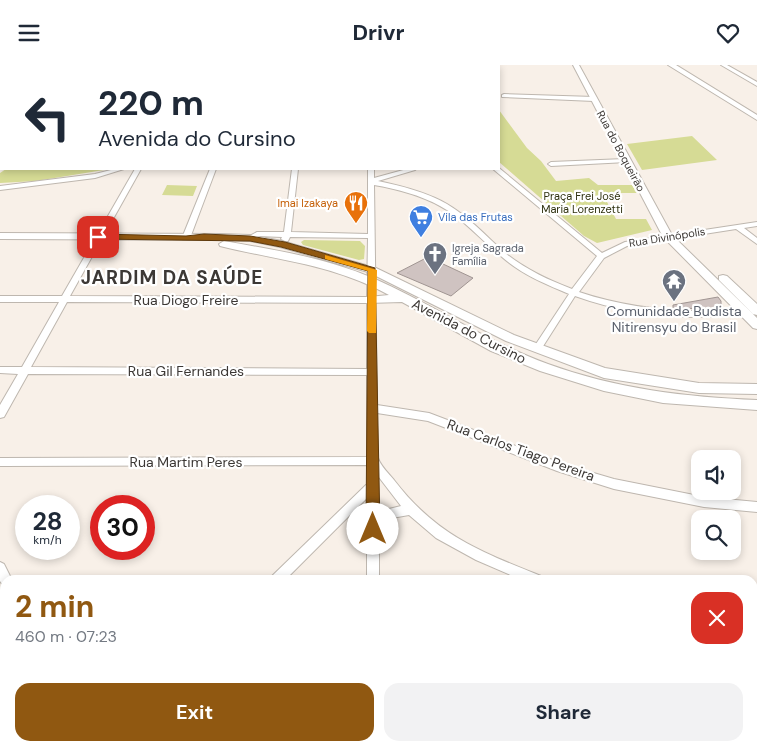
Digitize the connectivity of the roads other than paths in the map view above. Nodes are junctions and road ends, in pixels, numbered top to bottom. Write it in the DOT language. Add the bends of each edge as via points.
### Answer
graph roads {
  1 [pos="576,65"];
  2 [pos="671,65"];
  3 [pos="723,65"];
  4 [pos="757,84"];
  5 [pos="504,96"];
  6 [pos="594,99"];
  7 [pos="757,118"];
  8 [pos="625,161"];
  9 [pos="551,164"];
  10 [pos="117,170"];
  11 [pos="213,170"];
  12 [pos="295,170"];
  13 [pos="372,170"];
  14 [pos="410,170"];
  15 [pos="497,170"];
  16 [pos="136,172"];
  17 [pos="372,181"];
  18 [pos="0,188"];
  19 [pos="757,224"];
  20 [pos="738,227"];
  21 [pos="0,236"];
  22 [pos="372,236"];
  23 [pos="673,236"];
  24 [pos="98,237"];
  25 [pos="186,238"];
  26 [pos="250,238"];
  27 [pos="285,239"];
  28 [pos="757,242"];
  29 [pos="238,247"];
  30 [pos="601,256"];
  31 [pos="372,275"];
  32 [pos="574,292"];
  33 [pos="405,298"];
  34 [pos="0,299"];
  35 [pos="64,300"];
  36 [pos="372,300"];
  37 [pos="754,311"];
  38 [pos="757,325"];
  39 [pos="537,349"];
  40 [pos="0,370"];
  41 [pos="24,370"];
  42 [pos="373,372"];
  43 [pos="757,389"];
  44 [pos="757,405"];
  45 [pos="374,408"];
  46 [pos="0,414"];
  47 [pos="372,461"];
  48 [pos="0,462"];
  49 [pos="373,485"];
  50 [pos="757,507"];
  51 [pos="411,509"];
  52 [pos="373,529"];
  53 [pos="281,575"];
  54 [pos="372,575"];
  55 [pos="525,575"];
  1 -- 6 [label="main road, Rua do Boqueirão"];
  2 -- 7 [label="main road"];
  3 -- 4 [label="street"];
  5 -- 6 [label="street"];
  6 -- 8 [label="main road, Rua do Boqueirão"];
  8 -- 9 [label="street"];
  8 -- 23 [label="main road, Rua do Boqueirão"];
  10 -- 18 [label="street" via="95,176"];
  11 -- 25 [label="street"];
  12 -- 27 [label="street"];
  13 -- 17 [label="street"];
  14 -- 17 [label="street"];
  15 -- 30 [label="street"];
  16 -- 24 [label="street"];
  17 -- 22 [label="street"];
  17 -- 32 [label="street" via="440,203 519,267"];
  19 -- 20 [label="street, Rua Divinópolis"];
  20 -- 23 [label="street, Rua Divinópolis"];
  20 -- 28 [label="street"];
  21 -- 24 [label="main road, Avenida do Cursino"];
  22 -- 27 [label="street"];
  22 -- 31 [label="street"];
  23 -- 30 [label="street, Rua Divinópolis" via="625,244"];
  23 -- 37 [label="main road, Rua do Boqueirão"];
  24 -- 25 [label="main road, Avenida do Cursino"];
  24 -- 35 [label="street"];
  25 -- 26 [label="main road, Avenida do Cursino"];
  25 -- 29 [label="main road, Avenida do Cursino"];
  26 -- 27 [label="main road, Avenida do Cursino"];
  27 -- 29 [label="main road" via="275,248"];
  27 -- 31 [label="main road, Avenida do Cursino"];
  29 -- 31 [label="main road, Avenida do Cursino"];
  30 -- 32 [label="street, Rua Divinópolis"];
  31 -- 33 [label="main road, Avenida do Cursino"];
  31 -- 36 [label="street"];
  31 -- 39 [label="main road, Avenida do Cursino"];
  32 -- 37 [label="street" via="608,303 659,313"];
  32 -- 39 [label="street, Rua Divinópolis"];
  33 -- 36 [label="main road"];
  33 -- 44 [label="main road, Avenida do Cursino" via="512,356 561,375 650,397 701,404"];
  34 -- 35 [label="street, Rua Diogo Freire"];
  35 -- 36 [label="street, Rua Diogo Freire"];
  35 -- 41 [label="street"];
  36 -- 42 [label="street"];
  37 -- 38 [label="main road, Rua do Boqueirão"];
  39 -- 43 [label="main road, Avenida do Cursino" via="604,373 651,382 699,388"];
  40 -- 41 [label="street, Rua Gil Fernandes"];
  41 -- 42 [label="street, Rua Gil Fernandes"];
  41 -- 46 [label="street"];
  42 -- 45 [label="street"];
  45 -- 47 [label="street"];
  45 -- 50 [label="street, Rua Carlos Tiago Pereira" via="429,417 562,468 614,484 704,502"];
  47 -- 48 [label="street, Rua Martim Peres"];
  47 -- 49 [label="street"];
  47 -- 51 [label="street"];
  49 -- 52 [label="street"];
  49 -- 53 [label="street"];
  51 -- 52 [label="street" via="389,514"];
  51 -- 55 [label="street" via="447,539"];
  52 -- 54 [label="street"];
}
